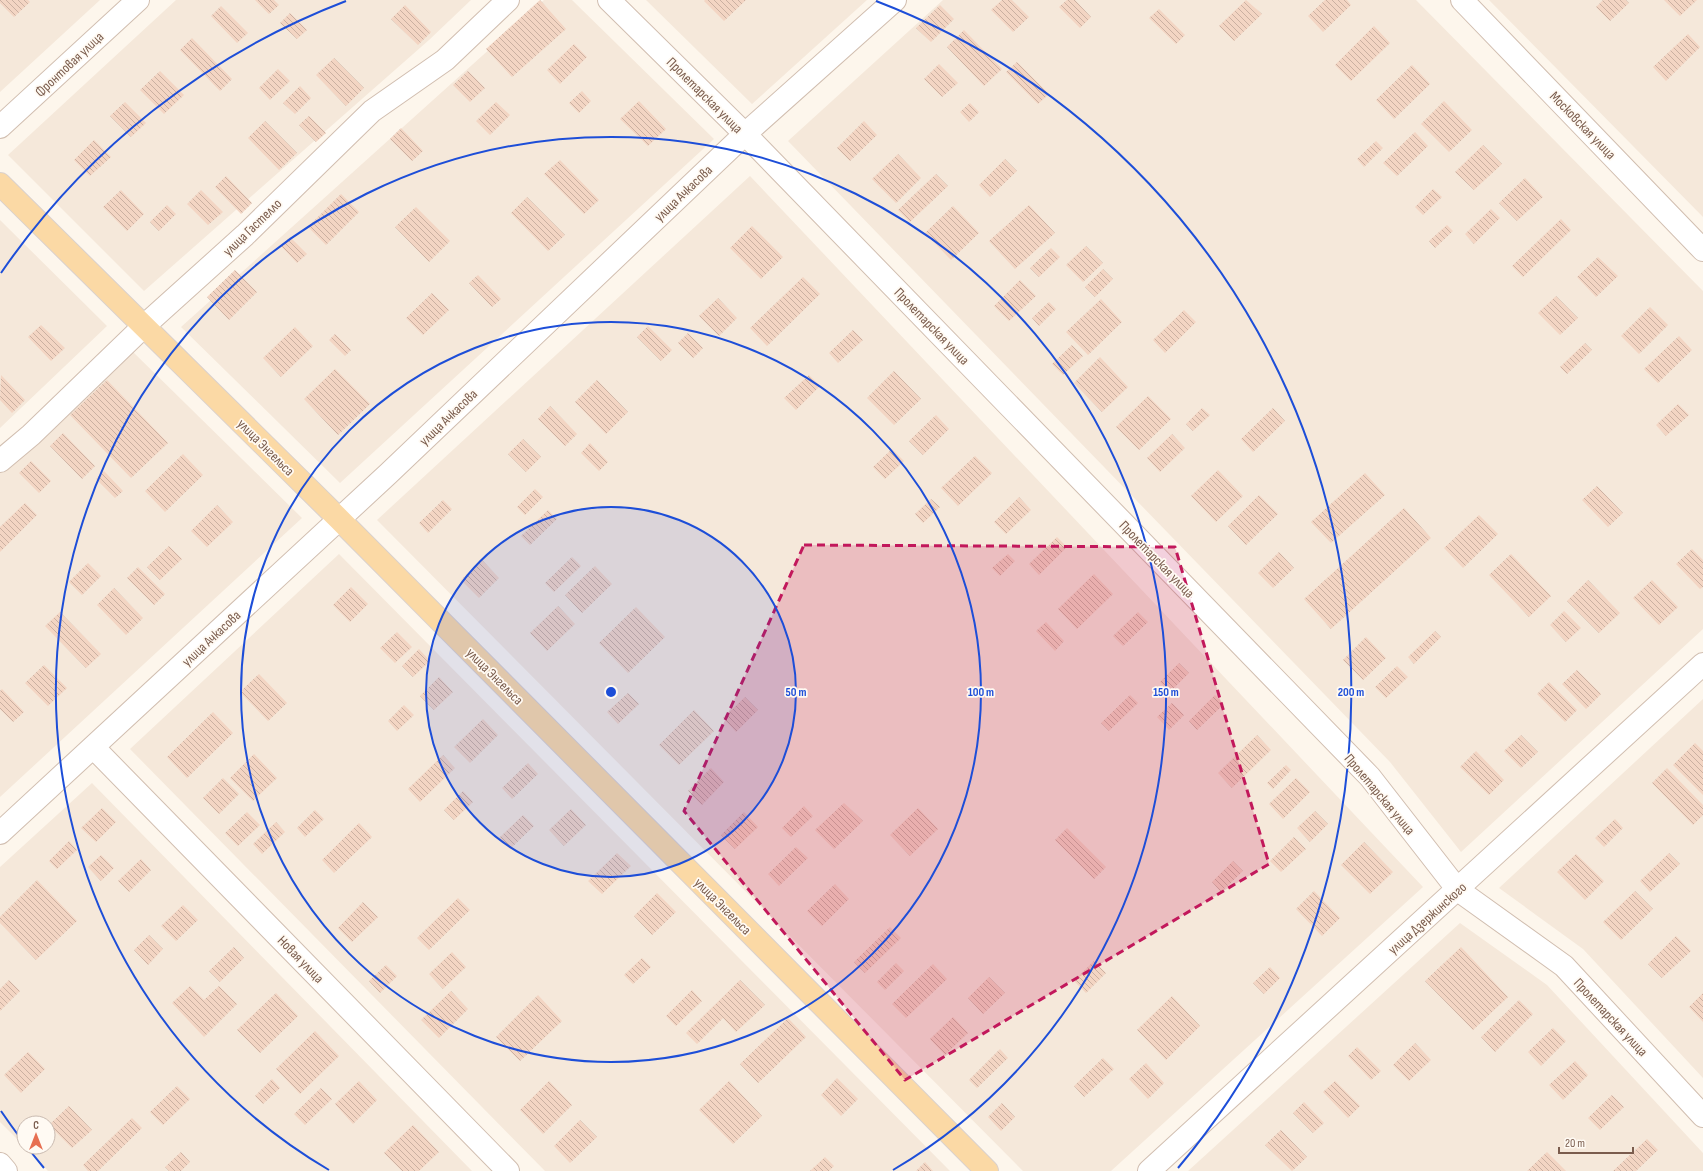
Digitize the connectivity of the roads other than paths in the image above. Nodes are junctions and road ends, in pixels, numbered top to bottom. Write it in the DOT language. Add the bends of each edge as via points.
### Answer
graph roads {
  1 [pos="138,0"];
  2 [pos="508,0"];
  3 [pos="609,0"];
  4 [pos="895,0"];
  5 [pos="1462,0"];
  6 [pos="0,128"];
  7 [pos="745,134"];
  8 [pos="0,184"];
  9 [pos="1703,250"];
  10 [pos="144,326"];
  11 [pos="0,461"];
  12 [pos="339,519"];
  13 [pos="1703,664"];
  14 [pos="94,748"];
  15 [pos="0,833"];
  16 [pos="1458,890"];
  17 [pos="1703,1116"];
  18 [pos="0,1164"];
  19 [pos="6,1171"];
  20 [pos="508,1171"];
  21 [pos="987,1171"];
  22 [pos="1149,1171"];
  1 -- 6 [label="street, Фронтовая улица"];
  2 -- 10 [label="street, улица Гастелло" via="445,60 372,111 245,235"];
  3 -- 7 [label="street, Пролетарская улица"];
  4 -- 7 [label="street, улица Ачкасова"];
  5 -- 9 [label="street, Московская улица"];
  7 -- 12 [label="street, улица Ачкасова"];
  7 -- 16 [label="street, Пролетарская улица" via="1370,777"];
  8 -- 10 [label="main road, улица Энгельса"];
  10 -- 11 [label="street, улица Гастелло" via="31,435"];
  10 -- 12 [label="main road, улица Энгельса"];
  12 -- 14 [label="street, улица Ачкасова"];
  12 -- 21 [label="main road, улица Энгельса"];
  13 -- 16 [label="street, улица Дзержинского"];
  14 -- 15 [label="street, улица Ачкасова"];
  14 -- 20 [label="street, Новая улица"];
  16 -- 17 [label="street, Пролетарская улица" via="1564,966"];
  16 -- 22 [label="street, улица Дзержинского"];
  18 -- 19 [label="street"];
}
